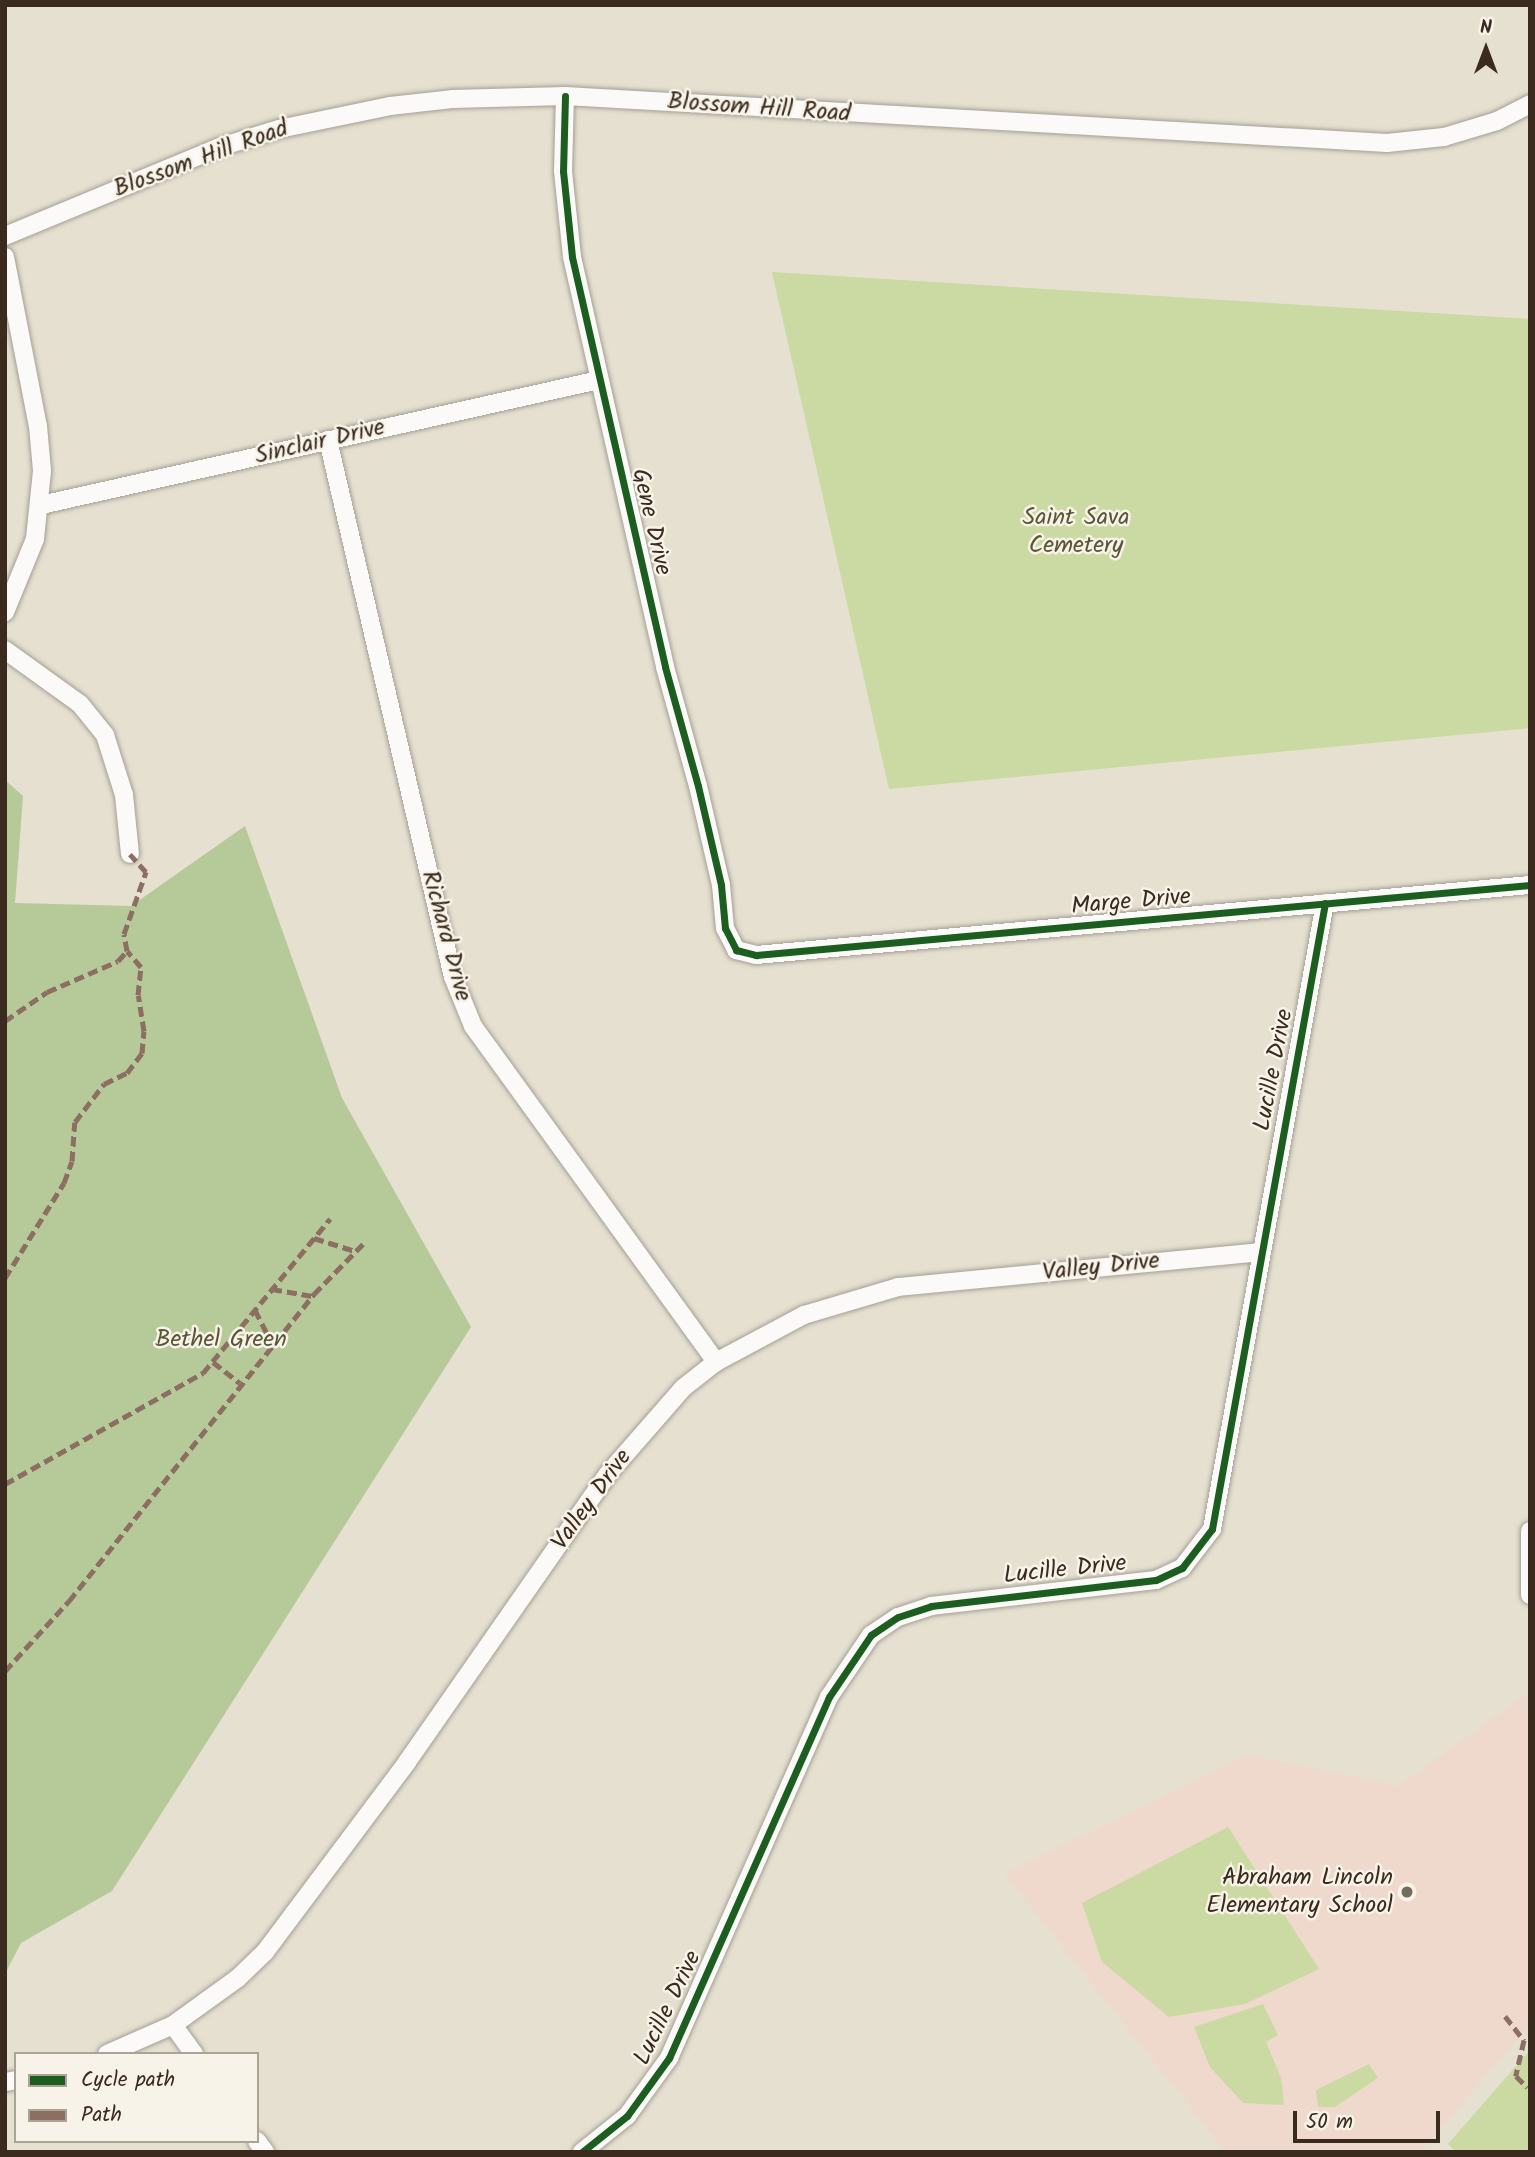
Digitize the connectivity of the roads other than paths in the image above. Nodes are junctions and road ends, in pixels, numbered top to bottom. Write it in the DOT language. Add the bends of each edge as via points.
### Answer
graph roads {
  1 [pos="565,96"];
  2 [pos="1530,104"];
  3 [pos="5,236"];
  4 [pos="5,257"];
  5 [pos="599,380"];
  6 [pos="328,440"];
  7 [pos="41,505"];
  8 [pos="5,612"];
  9 [pos="5,650"];
  10 [pos="130,854"];
  11 [pos="1530,885"];
  12 [pos="1325,903"];
  13 [pos="736,950"];
  14 [pos="1260,1252"];
  15 [pos="716,1362"];
  16 [pos="1530,1531"];
  17 [pos="1530,1595"];
  18 [pos="173,2025"];
  19 [pos="112,2052"];
  20 [pos="193,2052"];
  21 [pos="582,2152"];
  1 -- 2 [label="street, Blossom Hill Road" via="1387,143 1444,136 1497,121"];
  1 -- 3 [label="street, Blossom Hill Road" via="427,102 279,129 153,174"];
  1 -- 5 [label="street, Gene Drive" via="566,216"];
  4 -- 7 [label="street" via="38,426"];
  5 -- 6 [label="street, Sinclair Drive"];
  5 -- 13 [label="street, Gene Drive" via="721,885 725,928"];
  6 -- 7 [label="street, Sinclair Drive"];
  6 -- 15 [label="street, Richard Drive" via="453,977 473,1027"];
  7 -- 8 [label="street" via="35,539"];
  9 -- 10 [label="street" via="80,704 105,735 122,785"];
  11 -- 12 [label="street, Marge Drive"];
  12 -- 13 [label="street, Marge Drive" via="756,955"];
  12 -- 14 [label="street, Lucille Drive"];
  14 -- 15 [label="street, Valley Drive" via="898,1287 804,1315"];
  14 -- 21 [label="street, Lucille Drive" via="1219,1508 1199,1550 1182,1568 1156,1580 931,1606 898,1617 871,1635 829,1697 669,2058 627,2116"];
  15 -- 18 [label="street, Valley Drive" via="683,1388 608,1474 299,1913 238,1978"];
  16 -- 17 [label="street"];
  18 -- 19 [label="street, Valley Drive"];
  18 -- 20 [label="street"];
}
